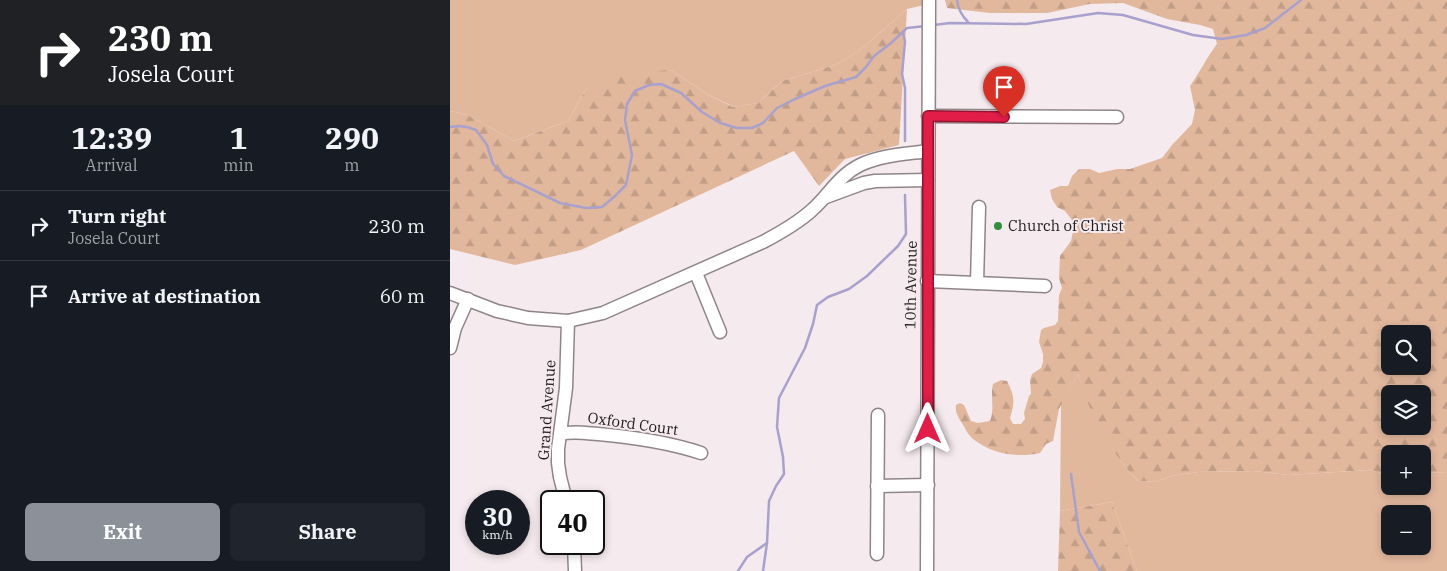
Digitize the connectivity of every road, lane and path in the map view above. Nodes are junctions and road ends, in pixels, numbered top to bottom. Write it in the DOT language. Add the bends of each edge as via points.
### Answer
graph roads {
  1 [pos="929,2"];
  2 [pos="928,116"];
  3 [pos="1117,117"];
  4 [pos="928,151"];
  5 [pos="928,180"];
  6 [pos="824,197"];
  7 [pos="978,207"];
  8 [pos="696,273"];
  9 [pos="927,281"];
  10 [pos="977,283"];
  11 [pos="1045,286"];
  12 [pos="450,293"];
  13 [pos="468,299"];
  14 [pos="568,321"];
  15 [pos="720,332"];
  16 [pos="450,348"];
  17 [pos="878,415"];
  18 [pos="560,434"];
  19 [pos="701,453"];
  20 [pos="928,485"];
  21 [pos="877,486"];
  22 [pos="563,490"];
  23 [pos="877,554"];
  24 [pos="574,555"];
  25 [pos="575,571"];
  26 [pos="927,571"];
  1 -- 2 [label="street, 10th Avenue"];
  2 -- 3 [label="street"];
  2 -- 4 [label="street, 10th Avenue"];
  4 -- 5 [label="street, 10th Avenue"];
  4 -- 6 [label="street" via="887,156 861,165 844,175"];
  5 -- 6 [label="street" via="875,181"];
  5 -- 9 [label="street, 10th Avenue"];
  6 -- 8 [label="street" via="813,210 786,230"];
  7 -- 10 [label="street"];
  8 -- 14 [label="street" via="602,313"];
  8 -- 15 [label="street"];
  9 -- 10 [label="street"];
  9 -- 20 [label="street, 10th Avenue"];
  10 -- 11 [label="street"];
  12 -- 13 [label="street"];
  13 -- 14 [label="street" via="497,311 528,318"];
  13 -- 16 [label="street"];
  14 -- 18 [label="street, Grand Avenue" via="566,388"];
  17 -- 21 [label="street"];
  18 -- 19 [label="street, Oxford Court" via="579,432 623,436"];
  18 -- 22 [label="street, Grand Avenue" via="558,463"];
  20 -- 21 [label="street"];
  20 -- 26 [label="street, 10th Avenue"];
  21 -- 23 [label="street"];
  24 -- 25 [label="street"];
}
